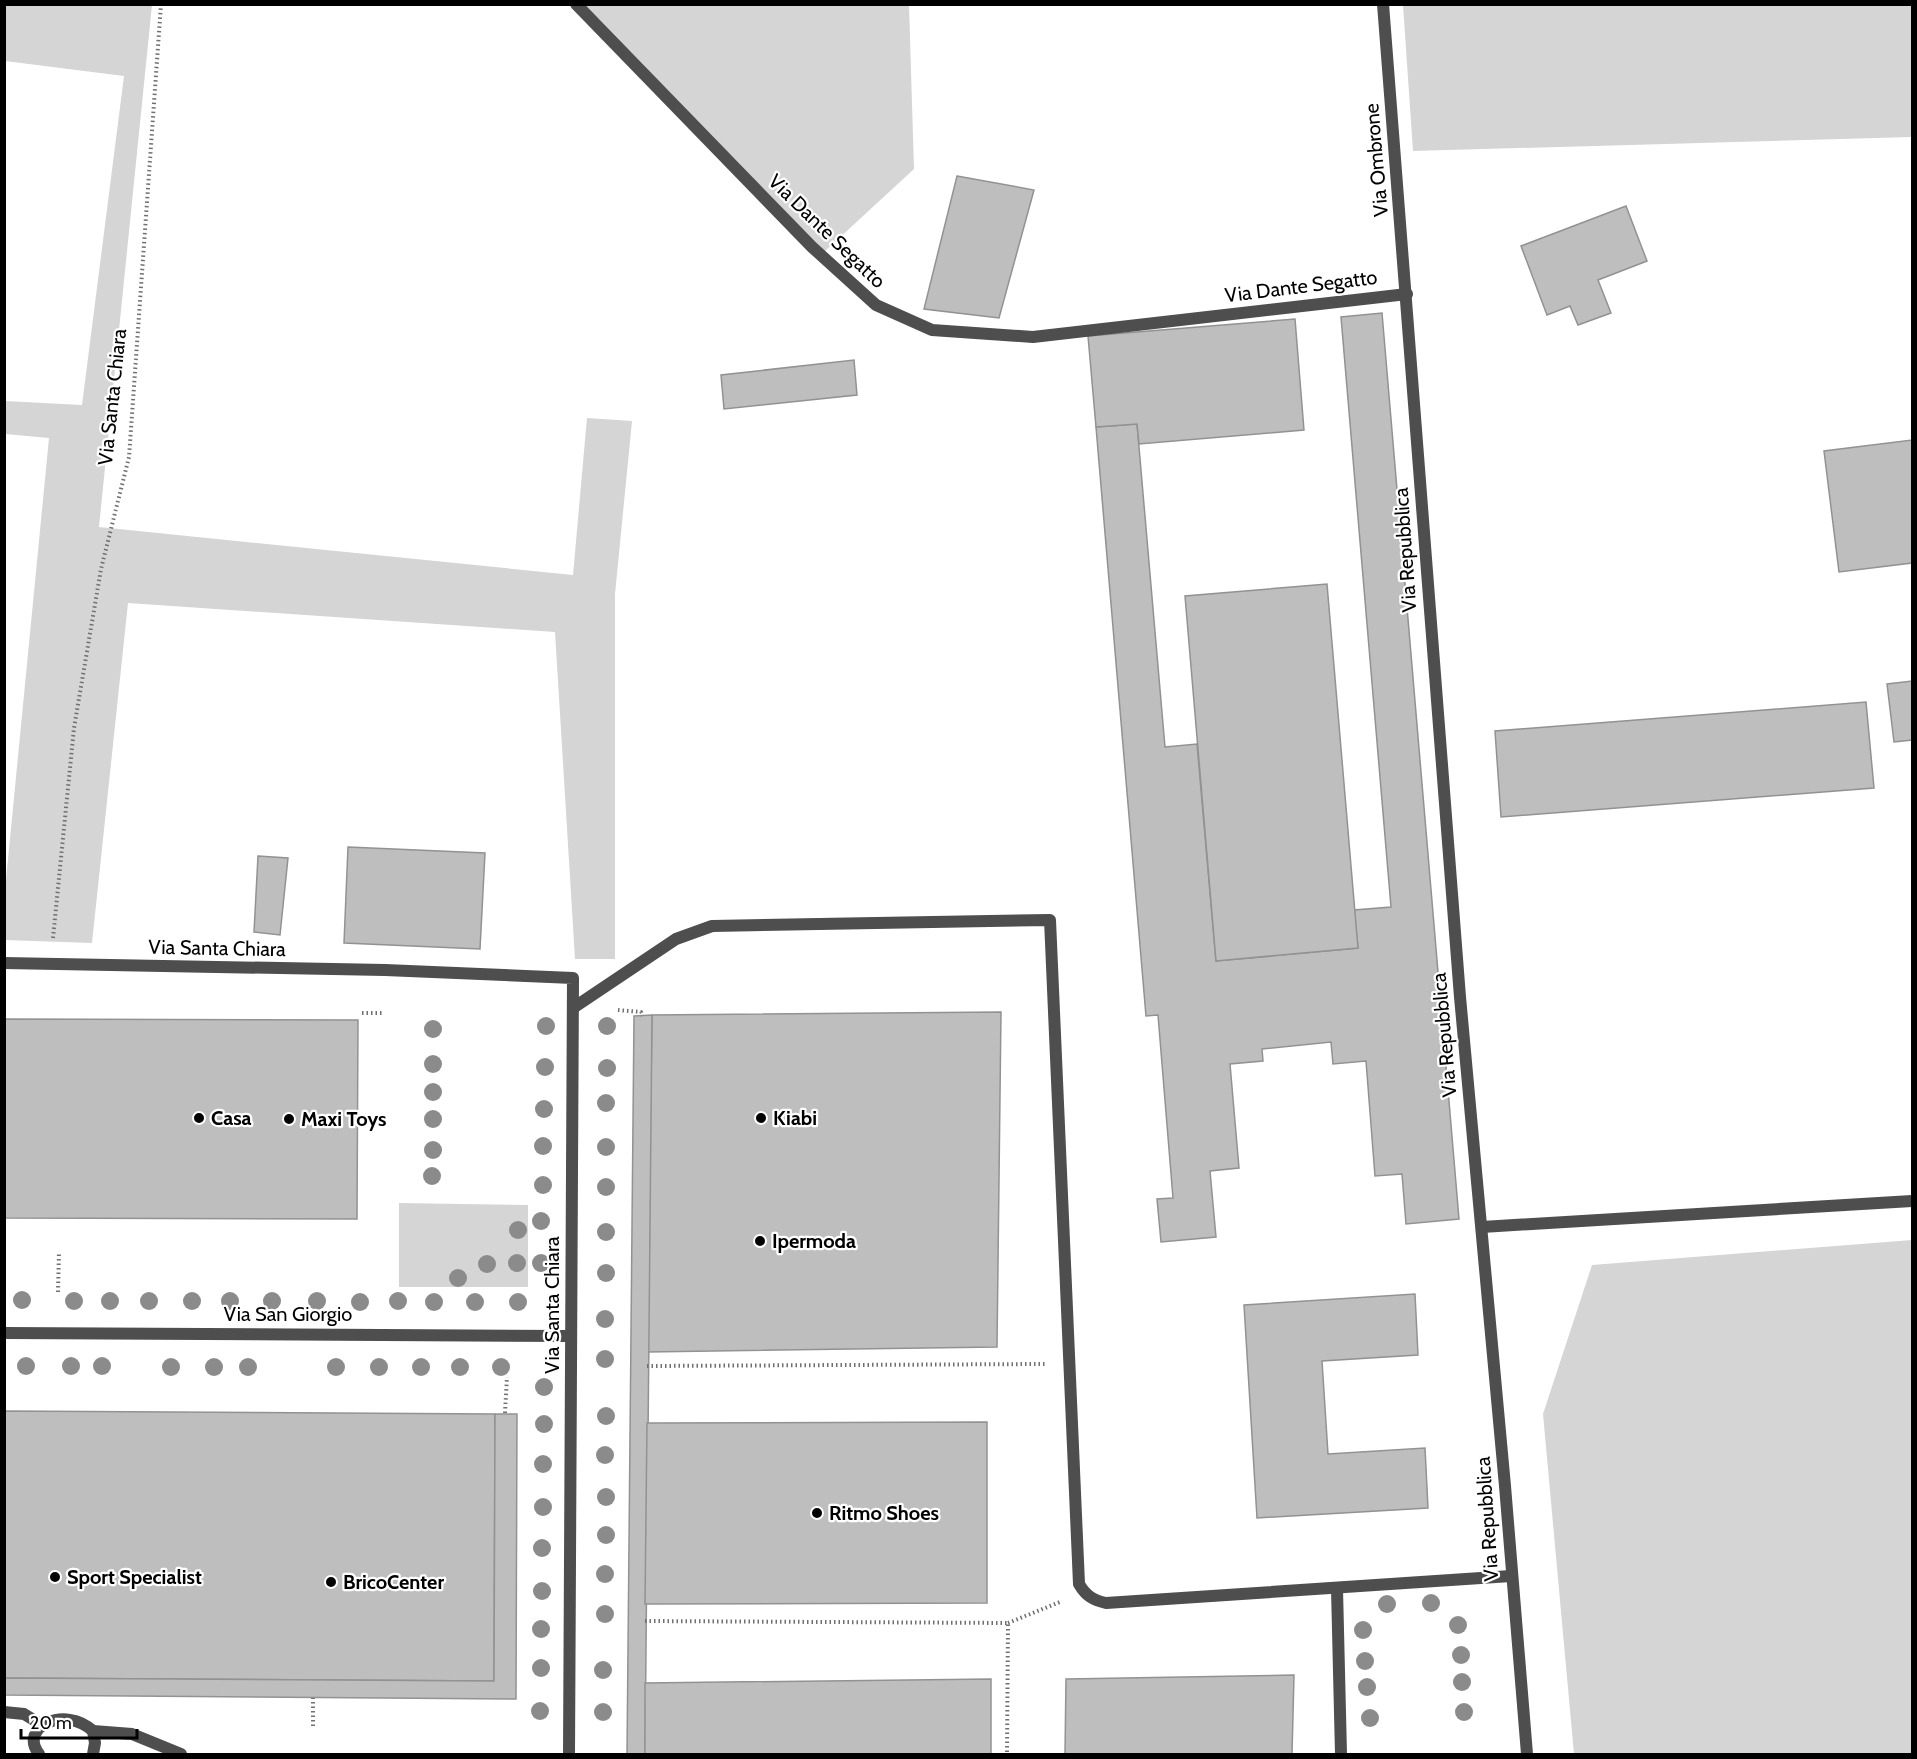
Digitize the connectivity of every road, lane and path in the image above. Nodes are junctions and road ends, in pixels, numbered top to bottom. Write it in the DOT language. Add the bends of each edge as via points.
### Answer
graph roads {
  1 [pos="161,4"];
  2 [pos="576,4"];
  3 [pos="1383,4"];
  4 [pos="1407,294"];
  5 [pos="1408,312"];
  6 [pos="4,963"];
  7 [pos="52,966"];
  8 [pos="573,1008"];
  9 [pos="618,1012"];
  10 [pos="362,1013"];
  11 [pos="384,1013"];
  12 [pos="642,1016"];
  13 [pos="1912,1202"];
  14 [pos="1482,1227"];
  15 [pos="59,1252"];
  16 [pos="58,1292"];
  17 [pos="4,1333"];
  18 [pos="571,1336"];
  19 [pos="1070,1364"];
  20 [pos="647,1366"];
  21 [pos="507,1377"];
  22 [pos="505,1413"];
  23 [pos="1511,1576"];
  24 [pos="1337,1589"];
  25 [pos="1085,1593"];
  26 [pos="645,1621"];
  27 [pos="1008,1623"];
  28 [pos="313,1698"];
  29 [pos="4,1712"];
  30 [pos="42,1725"];
  31 [pos="313,1726"];
  32 [pos="93,1731"];
  33 [pos="39,1755"];
  34 [pos="93,1755"];
  35 [pos="181,1755"];
  36 [pos="569,1755"];
  37 [pos="1007,1755"];
  38 [pos="1341,1755"];
  39 [pos="1527,1755"];
  1 -- 7 [label="path, Via Santa Chiara" via="129,457 102,569 74,728"];
  2 -- 4 [label="street, Via Dante Segatto" via="812,247 876,306 932,330 1033,337"];
  3 -- 4 [label="street, Via Ombrone"];
  4 -- 5 [label="street, Via Ombrone"];
  5 -- 14 [label="street, Via Repubblica" via="1433,666"];
  6 -- 7 [label="street"];
  7 -- 8 [label="street, Via Santa Chiara" via="385,970 573,978"];
  8 -- 18 [label="street, Via Santa Chiara"];
  8 -- 19 [label="street" via="676,939 712,926 1050,920"];
  9 -- 12 [label="path" via="641,1012"];
  10 -- 11 [label="path"];
  13 -- 14 [label="street"];
  14 -- 23 [label="street, Via Repubblica"];
  15 -- 16 [label="path"];
  17 -- 18 [label="street, Via San Giorgio"];
  18 -- 36 [label="street, Via Santa Chiara"];
  19 -- 20 [label="path"];
  19 -- 25 [label="street" via="1079,1584"];
  21 -- 22 [label="path"];
  23 -- 24 [label="street"];
  23 -- 39 [label="street, Via Repubblica"];
  24 -- 25 [label="street" via="1106,1603"];
  24 -- 38 [label="street"];
  25 -- 27 [label="path"];
  26 -- 27 [label="path"];
  27 -- 37 [label="path"];
  28 -- 31 [label="path"];
  29 -- 30 [label="street" via="24,1714"];
  30 -- 32 [label="street" via="63,1719"];
  30 -- 33 [label="street" via="36,1735"];
  32 -- 34 [label="street"];
  32 -- 35 [label="street" via="132,1734"];
}
